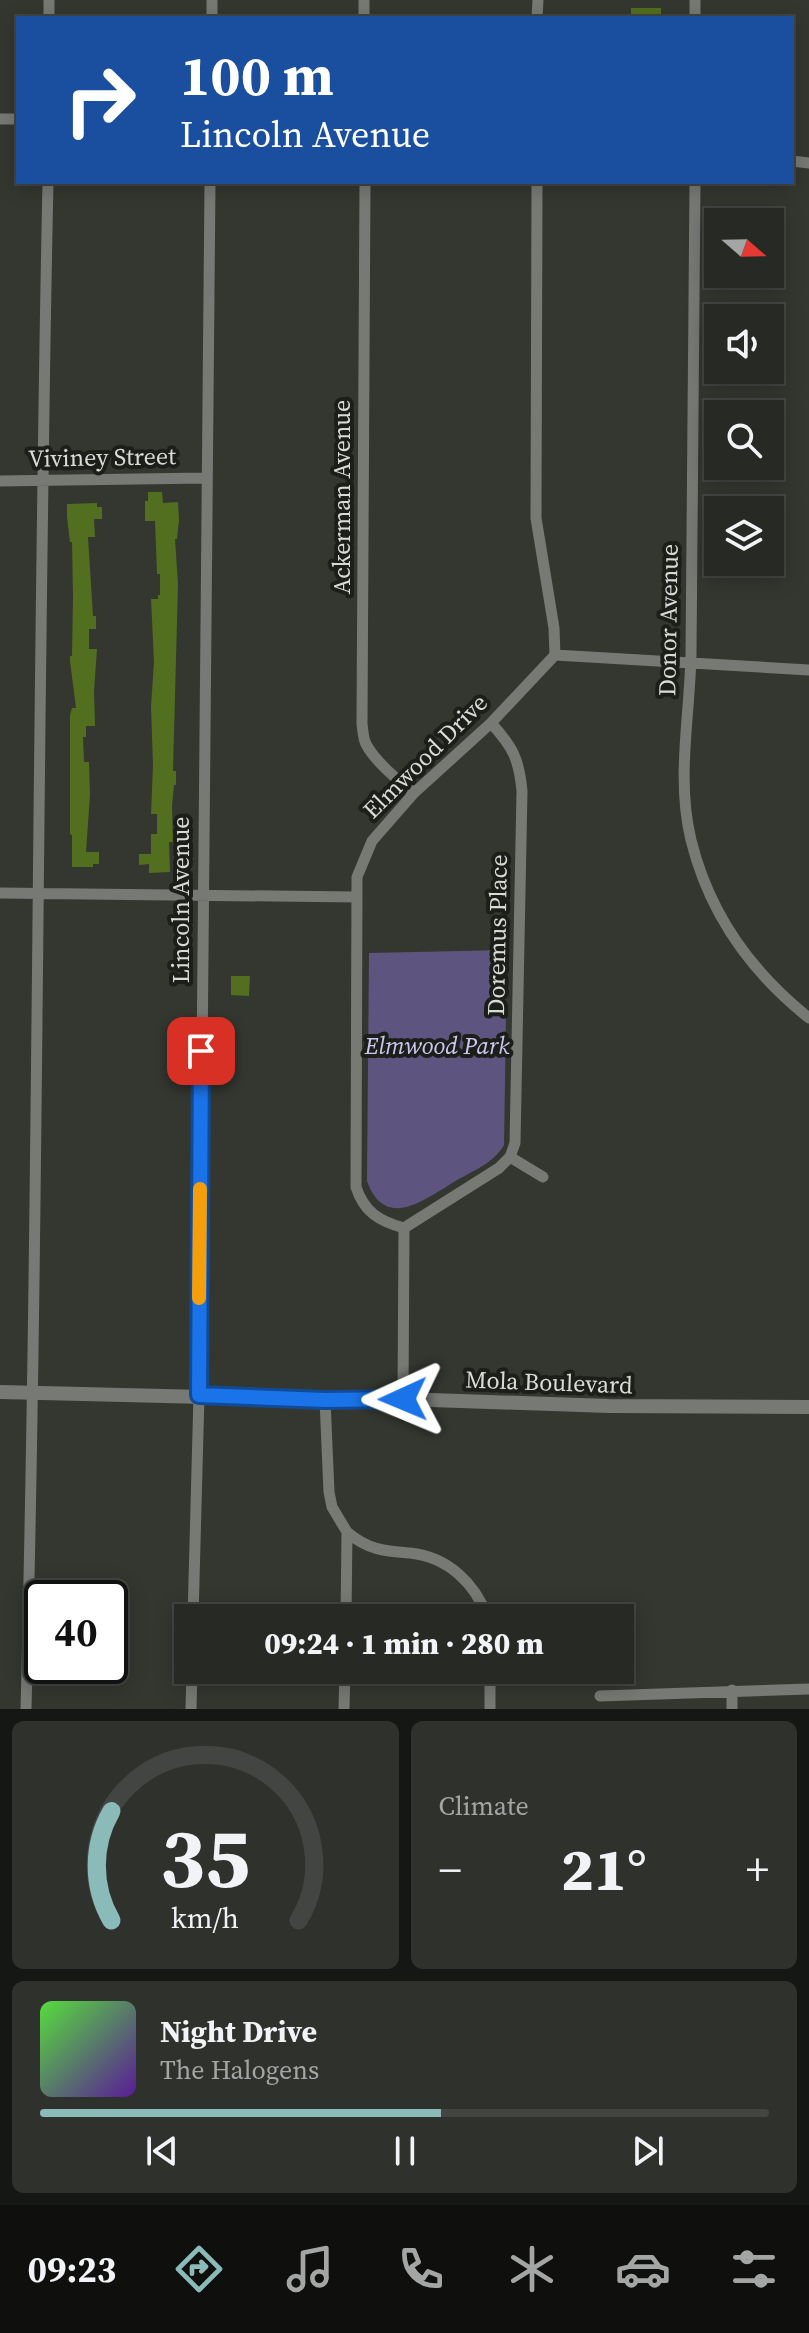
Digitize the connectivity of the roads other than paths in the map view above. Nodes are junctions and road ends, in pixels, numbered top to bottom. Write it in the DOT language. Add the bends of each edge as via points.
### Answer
graph roads {
  1 [pos="48,184"];
  2 [pos="210,184"];
  3 [pos="365,184"];
  4 [pos="537,184"];
  5 [pos="695,184"];
  6 [pos="205,478"];
  7 [pos="42,479"];
  8 [pos="0,481"];
  9 [pos="555,655"];
  10 [pos="691,663"];
  11 [pos="809,670"];
  12 [pos="491,723"];
  13 [pos="414,793"];
  14 [pos="0,893"];
  15 [pos="38,894"];
  16 [pos="202,895"];
  17 [pos="356,897"];
  18 [pos="809,1018"];
  19 [pos="510,1157"];
  20 [pos="543,1177"];
  21 [pos="404,1228"];
  22 [pos="0,1392"];
  23 [pos="34,1392"];
  24 [pos="199,1395"];
  25 [pos="403,1399"];
  26 [pos="325,1400"];
  27 [pos="809,1407"];
  28 [pos="347,1532"];
  29 [pos="193,1604"];
  30 [pos="346,1604"];
  31 [pos="481,1604"];
  32 [pos="192,1684"];
  33 [pos="345,1684"];
  34 [pos="490,1684"];
  35 [pos="809,1689"];
  36 [pos="732,1690"];
  37 [pos="600,1696"];
  38 [pos="26,1709"];
  39 [pos="191,1709"];
  40 [pos="344,1709"];
  41 [pos="490,1709"];
  42 [pos="732,1709"];
  1 -- 7 [label="street"];
  2 -- 6 [label="street, Lincoln Avenue"];
  3 -- 13 [label="street, Ackerman Avenue" via="362,724 375,756"];
  4 -- 9 [label="street" via="536,518"];
  5 -- 10 [label="street, Donor Avenue"];
  6 -- 7 [label="street, Viviney Street"];
  6 -- 16 [label="street, Lincoln Avenue"];
  7 -- 8 [label="street, Viviney Street"];
  7 -- 15 [label="street"];
  9 -- 10 [label="street"];
  9 -- 12 [label="street, Elmwood Drive"];
  10 -- 11 [label="street"];
  10 -- 18 [label="street, Donor Avenue" via="683,782 700,872 743,953"];
  12 -- 13 [label="street, Elmwood Drive"];
  12 -- 19 [label="street, Doremus Place" via="520,766 522,791 515,1143"];
  13 -- 17 [label="street, Elmwood Drive" via="372,841 357,877"];
  14 -- 15 [label="street"];
  15 -- 16 [label="street"];
  15 -- 23 [label="street"];
  16 -- 17 [label="street"];
  16 -- 24 [label="street, Lincoln Avenue"];
  17 -- 21 [label="street, Elmwood Drive" via="356,1187 361,1202 380,1221"];
  19 -- 20 [label="street"];
  19 -- 21 [label="street"];
  21 -- 25 [label="street"];
  22 -- 23 [label="street, Mola Boulevard"];
  23 -- 24 [label="street, Mola Boulevard"];
  23 -- 38 [label="street"];
  24 -- 26 [label="street, Mola Boulevard"];
  24 -- 29 [label="street, Lincoln Avenue"];
  25 -- 26 [label="street, Mola Boulevard"];
  25 -- 27 [label="street, Mola Boulevard"];
  26 -- 28 [label="street" via="329,1492"];
  28 -- 30 [label="street"];
  28 -- 31 [label="street" via="373,1549 412,1553 445,1564 473,1588"];
  32 -- 39 [label="street"];
  33 -- 40 [label="street"];
  34 -- 41 [label="street"];
  35 -- 36 [label="street"];
  36 -- 37 [label="street"];
  36 -- 42 [label="street"];
}
